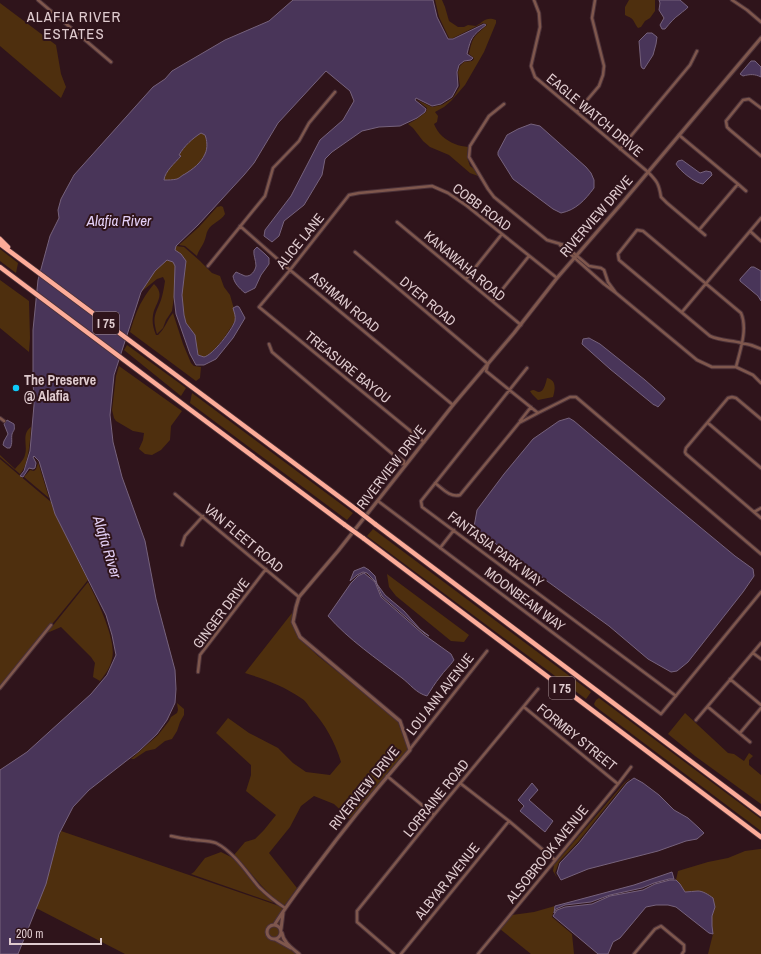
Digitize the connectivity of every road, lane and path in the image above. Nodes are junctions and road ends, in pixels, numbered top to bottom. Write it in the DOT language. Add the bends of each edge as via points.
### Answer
graph roads {
  1 [pos="38,0"];
  2 [pos="534,0"];
  3 [pos="595,0"];
  4 [pos="732,0"];
  5 [pos="761,22"];
  6 [pos="761,38"];
  7 [pos="697,51"];
  8 [pos="111,62"];
  9 [pos="335,92"];
  10 [pos="504,104"];
  11 [pos="761,108"];
  12 [pos="577,112"];
  13 [pos="679,135"];
  14 [pos="620,149"];
  15 [pos="761,156"];
  16 [pos="648,172"];
  17 [pos="738,184"];
  18 [pos="746,191"];
  19 [pos="359,193"];
  20 [pos="761,218"];
  21 [pos="397,222"];
  22 [pos="240,226"];
  23 [pos="699,230"];
  24 [pos="750,231"];
  25 [pos="502,234"];
  26 [pos="705,235"];
  27 [pos="0,239"];
  28 [pos="761,240"];
  29 [pos="0,244"];
  30 [pos="355,252"];
  31 [pos="529,256"];
  32 [pos="576,256"];
  33 [pos="17,257"];
  34 [pos="208,266"];
  35 [pos="0,268"];
  36 [pos="290,270"];
  37 [pos="605,274"];
  38 [pos="557,278"];
  39 [pos="466,279"];
  40 [pos="599,279"];
  41 [pos="706,283"];
  42 [pos="616,293"];
  43 [pos="493,301"];
  44 [pos="259,307"];
  45 [pos="682,312"];
  46 [pos="521,325"];
  47 [pos="742,342"];
  48 [pos="269,344"];
  49 [pos="761,349"];
  50 [pos="488,364"];
  51 [pos="736,367"];
  52 [pos="527,368"];
  53 [pos="761,382"];
  54 [pos="509,390"];
  55 [pos="453,405"];
  56 [pos="531,407"];
  57 [pos="538,413"];
  58 [pos="0,418"];
  59 [pos="761,419"];
  60 [pos="4,421"];
  61 [pos="518,423"];
  62 [pos="708,423"];
  63 [pos="424,442"];
  64 [pos="405,464"];
  65 [pos="761,468"];
  66 [pos="435,483"];
  67 [pos="175,494"];
  68 [pos="378,501"];
  69 [pos="761,508"];
  70 [pos="754,512"];
  71 [pos="203,516"];
  72 [pos="761,518"];
  73 [pos="454,530"];
  74 [pos="182,545"];
  75 [pos="440,548"];
  76 [pos="761,554"];
  77 [pos="266,569"];
  78 [pos="761,592"];
  79 [pos="299,597"];
  80 [pos="51,625"];
  81 [pos="761,643"];
  82 [pos="487,651"];
  83 [pos="753,653"];
  84 [pos="761,659"];
  85 [pos="198,672"];
  86 [pos="730,679"];
  87 [pos="0,688"];
  88 [pos="538,689"];
  89 [pos="676,696"];
  90 [pos="708,706"];
  91 [pos="761,706"];
  92 [pos="524,707"];
  93 [pos="696,720"];
  94 [pos="740,733"];
  95 [pos="750,742"];
  96 [pos="410,750"];
  97 [pos="631,766"];
  98 [pos="387,776"];
  99 [pos="460,783"];
  100 [pos="618,784"];
  101 [pos="761,814"];
  102 [pos="434,815"];
  103 [pos="509,821"];
  104 [pos="171,836"];
  105 [pos="761,837"];
  106 [pos="555,860"];
  107 [pos="284,910"];
  108 [pos="275,924"];
  109 [pos="281,929"];
  110 [pos="282,933"];
  111 [pos="275,939"];
  112 [pos="295,950"];
  113 [pos="299,954"];
  114 [pos="394,954"];
  115 [pos="401,954"];
  116 [pos="478,954"];
  117 [pos="634,954"];
  118 [pos="682,954"];
  1 -- 8 [label="street"];
  2 -- 12 [label="street, EAGLE WATCH DRIVE" via="539,13 540,27 531,66 535,77"];
  3 -- 12 [label="street" via="592,18 604,66 603,75 599,86"];
  4 -- 5 [label="street"];
  6 -- 13 [label="street, RIVERVIEW DRIVE"];
  7 -- 14 [label="street" via="690,65"];
  9 -- 22 [label="street" via="309,123 299,141 273,168 265,196"];
  10 -- 32 [label="street" via="490,116 470,146 469,157 494,197 548,240 560,244"];
  11 -- 15 [label="street" via="749,99 743,100 726,121 730,130"];
  12 -- 14 [label="street, EAGLE WATCH DRIVE"];
  13 -- 16 [label="street, RIVERVIEW DRIVE"];
  13 -- 17 [label="street"];
  14 -- 16 [label="street, EAGLE WATCH DRIVE"];
  16 -- 23 [label="street, EAGLE WATCH DRIVE" via="657,181 660,197"];
  16 -- 32 [label="street, RIVERVIEW DRIVE"];
  17 -- 18 [label="street"];
  17 -- 23 [label="street"];
  19 -- 25 [label="street, COBB ROAD" via="432,186 454,197"];
  19 -- 36 [label="street, ALICE LANE" via="349,195"];
  20 -- 24 [label="street"];
  21 -- 39 [label="street, KANAWAHA ROAD"];
  22 -- 34 [label="street"];
  22 -- 36 [label="street, ASHMAN ROAD"];
  23 -- 26 [label="street, EAGLE WATCH DRIVE"];
  24 -- 28 [label="street"];
  24 -- 41 [label="street"];
  25 -- 31 [label="street, COBB ROAD"];
  25 -- 39 [label="street"];
  27 -- 33 [label="highway"];
  29 -- 33 [label="highway, I 75"];
  30 -- 50 [label="street, DYER ROAD"];
  31 -- 38 [label="street, COBB ROAD"];
  31 -- 43 [label="street"];
  32 -- 37 [label="street" via="589,266 601,268"];
  32 -- 38 [label="street, RIVERVIEW DRIVE"];
  32 -- 40 [label="street"];
  33 -- 101 [label="highway, I 75, bridge"];
  35 -- 105 [label="highway, I 75, bridge"];
  36 -- 44 [label="street, ALICE LANE"];
  36 -- 55 [label="street, ASHMAN ROAD"];
  37 -- 40 [label="street"];
  37 -- 42 [label="street"];
  38 -- 46 [label="street, RIVERVIEW DRIVE"];
  39 -- 43 [label="street, KANAWAHA ROAD"];
  40 -- 42 [label="street"];
  41 -- 45 [label="street"];
  41 -- 45 [label="street" via="643,231 637,230 618,254 619,260"];
  41 -- 47 [label="street" via="741,313 744,324"];
  42 -- 51 [label="street" via="697,360 712,367"];
  43 -- 46 [label="street, KANAWAHA ROAD"];
  44 -- 63 [label="street, TREASURE BAYOU"];
  45 -- 47 [label="street" via="715,339"];
  46 -- 50 [label="street, RIVERVIEW DRIVE"];
  47 -- 49 [label="street"];
  47 -- 51 [label="street"];
  48 -- 64 [label="street" via="272,352"];
  50 -- 54 [label="street" via="486,371"];
  50 -- 55 [label="street, RIVERVIEW DRIVE"];
  51 -- 53 [label="street"];
  52 -- 54 [label="street, FANTASIA PARK WAY"];
  54 -- 56 [label="street"];
  54 -- 66 [label="street, FANTASIA PARK WAY"];
  55 -- 63 [label="street, RIVERVIEW DRIVE"];
  56 -- 57 [label="street"];
  56 -- 61 [label="street"];
  57 -- 61 [label="street"];
  57 -- 76 [label="street" via="570,397 576,397"];
  58 -- 60 [label="street"];
  59 -- 62 [label="street" via="732,397 728,398"];
  61 -- 66 [label="street" via="460,495 452,495"];
  62 -- 65 [label="street"];
  62 -- 70 [label="street" via="686,448 686,454"];
  63 -- 64 [label="street, RIVERVIEW DRIVE"];
  64 -- 68 [label="street, RIVERVIEW DRIVE"];
  66 -- 73 [label="street, FANTASIA PARK WAY" via="421,501 422,506"];
  67 -- 71 [label="street, VAN FLEET ROAD"];
  68 -- 75 [label="street, MOONBEAM WAY"];
  68 -- 79 [label="street, RIVERVIEW DRIVE"];
  69 -- 70 [label="street"];
  70 -- 72 [label="street"];
  71 -- 74 [label="street" via="185,536"];
  71 -- 77 [label="street, VAN FLEET ROAD"];
  73 -- 75 [label="street"];
  73 -- 89 [label="street, FANTASIA PARK WAY"];
  75 -- 89 [label="street, MOONBEAM WAY" via="661,714"];
  77 -- 79 [label="street, VAN FLEET ROAD"];
  77 -- 85 [label="street, GINGER DRIVE" via="200,654"];
  78 -- 89 [label="street"];
  79 -- 96 [label="street, RIVERVIEW DRIVE" via="293,622 300,637 400,721"];
  80 -- 87 [label="street"];
  81 -- 83 [label="street"];
  82 -- 96 [label="street, LOU ANN AVENUE"];
  83 -- 84 [label="street"];
  83 -- 86 [label="street"];
  86 -- 90 [label="street"];
  86 -- 91 [label="street"];
  88 -- 92 [label="street, LORRAINE ROAD"];
  90 -- 93 [label="street"];
  90 -- 94 [label="street"];
  91 -- 94 [label="street"];
  92 -- 99 [label="street, LORRAINE ROAD"];
  92 -- 100 [label="street, FORMBY STREET"];
  94 -- 95 [label="street"];
  96 -- 98 [label="street, RIVERVIEW DRIVE"];
  97 -- 100 [label="street, ALSOBROOK AVENUE"];
  98 -- 102 [label="street"];
  98 -- 107 [label="street, RIVERVIEW DRIVE"];
  99 -- 102 [label="street, LORRAINE ROAD"];
  99 -- 103 [label="street"];
  100 -- 106 [label="street, ALSOBROOK AVENUE"];
  102 -- 114 [label="street, LORRAINE ROAD" via="357,912 357,922"];
  103 -- 106 [label="street"];
  103 -- 115 [label="street, ALBYAR AVENUE"];
  104 -- 107 [label="street" via="207,841 222,847"];
  106 -- 116 [label="street, ALSOBROOK AVENUE"];
  107 -- 108 [label="street, RIVERVIEW DRIVE"];
  107 -- 109 [label="street"];
  108 -- 109 [label="street"];
  108 -- 111 [label="street, RIVERVIEW DRIVE" via="267,930 268,937"];
  109 -- 110 [label="street"];
  110 -- 111 [label="street"];
  110 -- 112 [label="street" via="285,941"];
  111 -- 112 [label="street"];
  112 -- 113 [label="street"];
  117 -- 118 [label="street" via="655,929 662,926 684,945"];
}
